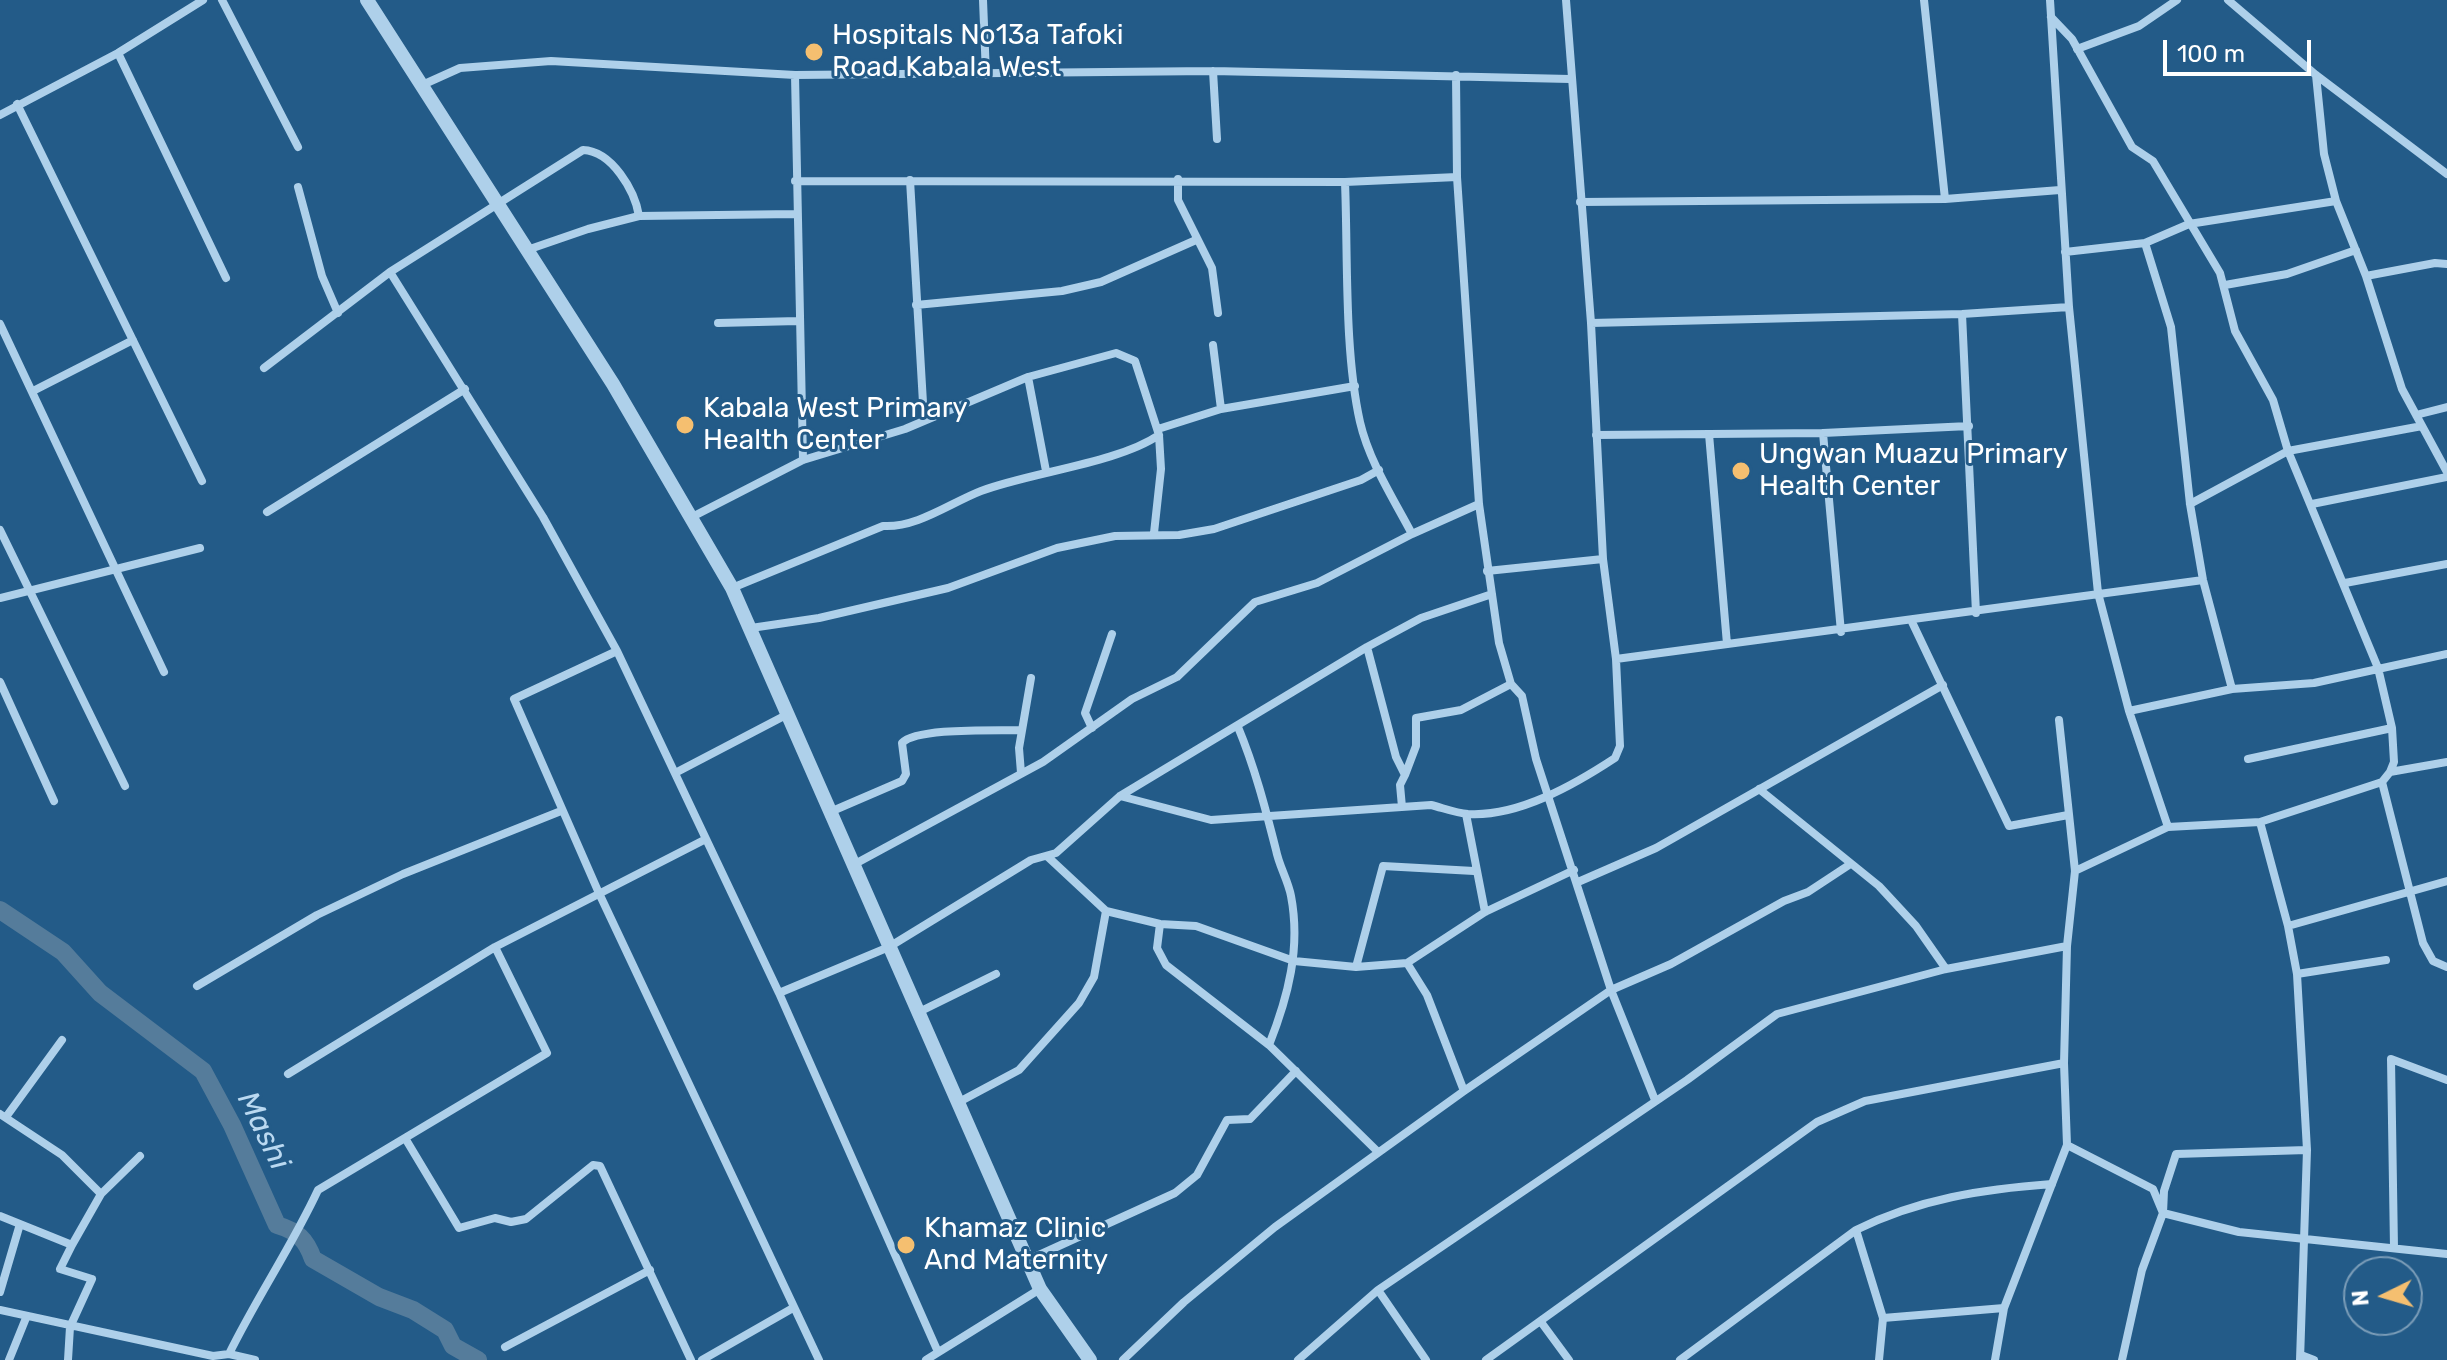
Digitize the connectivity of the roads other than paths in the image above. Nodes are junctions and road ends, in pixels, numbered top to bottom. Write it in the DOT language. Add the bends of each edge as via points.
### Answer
graph roads {
  1 [pos="203,0"];
  2 [pos="222,0"];
  3 [pos="367,0"];
  4 [pos="983,0"];
  5 [pos="1566,0"];
  6 [pos="1924,0"];
  7 [pos="2050,0"];
  8 [pos="2177,0"];
  9 [pos="2228,0"];
  10 [pos="2051,17"];
  11 [pos="2077,49"];
  12 [pos="118,53"];
  13 [pos="1213,71"];
  14 [pos="795,75"];
  15 [pos="986,75"];
  16 [pos="1456,75"];
  17 [pos="2316,75"];
  18 [pos="1570,79"];
  19 [pos="420,86"];
  20 [pos="17,104"];
  21 [pos="0,115"];
  22 [pos="1217,139"];
  23 [pos="298,147"];
  24 [pos="2447,174"];
  25 [pos="1457,177"];
  26 [pos="1178,179"];
  27 [pos="910,180"];
  28 [pos="795,181"];
  29 [pos="1345,182"];
  30 [pos="298,187"];
  31 [pos="2060,190"];
  32 [pos="1945,199"];
  33 [pos="2336,201"];
  34 [pos="498,202"];
  35 [pos="1580,202"];
  36 [pos="796,214"];
  37 [pos="639,216"];
  38 [pos="2189,224"];
  39 [pos="1196,240"];
  40 [pos="2145,243"];
  41 [pos="527,250"];
  42 [pos="2356,250"];
  43 [pos="2065,252"];
  44 [pos="2447,264"];
  45 [pos="390,272"];
  46 [pos="2366,276"];
  47 [pos="226,278"];
  48 [pos="2225,285"];
  49 [pos="916,305"];
  50 [pos="2069,307"];
  51 [pos="338,313"];
  52 [pos="1218,313"];
  53 [pos="1962,314"];
  54 [pos="798,321"];
  55 [pos="718,323"];
  56 [pos="1591,323"];
  57 [pos="0,324"];
  58 [pos="133,340"];
  59 [pos="1213,345"];
  60 [pos="264,368"];
  61 [pos="1028,377"];
  62 [pos="1355,386"];
  63 [pos="465,389"];
  64 [pos="33,391"];
  65 [pos="2447,407"];
  66 [pos="1221,409"];
  67 [pos="2416,415"];
  68 [pos="924,420"];
  69 [pos="1969,426"];
  70 [pos="2422,426"];
  71 [pos="1159,432"];
  72 [pos="1823,433"];
  73 [pos="1709,434"];
  74 [pos="1596,435"];
  75 [pos="2288,451"];
  76 [pos="803,460"];
  77 [pos="1379,470"];
  78 [pos="1046,471"];
  79 [pos="2447,474"];
  80 [pos="202,481"];
  81 [pos="1479,504"];
  82 [pos="2190,504"];
  83 [pos="2312,504"];
  84 [pos="267,512"];
  85 [pos="692,517"];
  86 [pos="0,530"];
  87 [pos="1154,533"];
  88 [pos="1412,534"];
  89 [pos="200,548"];
  90 [pos="1603,559"];
  91 [pos="2447,564"];
  92 [pos="117,569"];
  93 [pos="1487,571"];
  94 [pos="2203,580"];
  95 [pos="2345,583"];
  96 [pos="732,588"];
  97 [pos="30,591"];
  98 [pos="2098,593"];
  99 [pos="1492,594"];
  100 [pos="0,598"];
  101 [pos="1976,613"];
  102 [pos="1912,622"];
  103 [pos="751,628"];
  104 [pos="1841,632"];
  105 [pos="1112,634"];
  106 [pos="1727,644"];
  107 [pos="1367,647"];
  108 [pos="617,651"];
  109 [pos="2447,654"];
  110 [pos="1616,659"];
  111 [pos="2378,668"];
  112 [pos="164,672"];
  113 [pos="1031,678"];
  114 [pos="0,682"];
  115 [pos="1511,684"];
  116 [pos="1943,685"];
  117 [pos="2232,689"];
  118 [pos="2129,711"];
  119 [pos="788,714"];
  120 [pos="2059,720"];
  121 [pos="1238,727"];
  122 [pos="1092,728"];
  123 [pos="2392,728"];
  124 [pos="1022,730"];
  125 [pos="2248,759"];
  126 [pos="2447,762"];
  127 [pos="677,772"];
  128 [pos="2390,772"];
  129 [pos="1021,773"];
  130 [pos="1405,775"];
  131 [pos="2382,782"];
  132 [pos="125,786"];
  133 [pos="1759,789"];
  134 [pos="1549,793"];
  135 [pos="1120,796"];
  136 [pos="54,801"];
  137 [pos="1402,807"];
  138 [pos="561,811"];
  139 [pos="830,812"];
  140 [pos="1466,814"];
  141 [pos="2068,815"];
  142 [pos="1269,816"];
  143 [pos="2260,822"];
  144 [pos="2168,827"];
  145 [pos="706,839"];
  146 [pos="1048,857"];
  147 [pos="853,865"];
  148 [pos="1849,865"];
  149 [pos="1574,870"];
  150 [pos="1474,871"];
  151 [pos="2075,871"];
  152 [pos="2447,881"];
  153 [pos="1578,882"];
  154 [pos="2409,889"];
  155 [pos="598,891"];
  156 [pos="1106,911"];
  157 [pos="1485,912"];
  158 [pos="1160,924"];
  159 [pos="2288,926"];
  160 [pos="2067,946"];
  161 [pos="495,947"];
  162 [pos="889,947"];
  163 [pos="2386,960"];
  164 [pos="1294,961"];
  165 [pos="1407,963"];
  166 [pos="1356,967"];
  167 [pos="2447,967"];
  168 [pos="1946,969"];
  169 [pos="996,974"];
  170 [pos="2297,974"];
  171 [pos="197,986"];
  172 [pos="1611,990"];
  173 [pos="779,993"];
  174 [pos="919,1012"];
  175 [pos="62,1040"];
  176 [pos="1269,1045"];
  177 [pos="2064,1063"];
  178 [pos="1296,1071"];
  179 [pos="288,1074"];
  180 [pos="2447,1080"];
  181 [pos="1464,1091"];
  182 [pos="1655,1100"];
  183 [pos="959,1102"];
  184 [pos="3,1116"];
  185 [pos="405,1138"];
  186 [pos="2067,1145"];
  187 [pos="1376,1150"];
  188 [pos="2307,1150"];
  189 [pos="140,1156"];
  190 [pos="2052,1184"];
  191 [pos="101,1194"];
  192 [pos="2163,1213"];
  193 [pos="0,1216"];
  194 [pos="20,1224"];
  195 [pos="1856,1230"];
  196 [pos="2303,1240"];
  197 [pos="72,1245"];
  198 [pos="2394,1248"];
  199 [pos="2447,1254"];
  200 [pos="1028,1260"];
  201 [pos="650,1270"];
  202 [pos="1040,1289"];
  203 [pos="1378,1290"];
  204 [pos="0,1292"];
  205 [pos="793,1308"];
  206 [pos="2004,1308"];
  207 [pos="0,1310"];
  208 [pos="26,1318"];
  209 [pos="1883,1318"];
  210 [pos="1541,1322"];
  211 [pos="70,1327"];
  212 [pos="176,1346"];
  213 [pos="505,1347"];
  214 [pos="938,1352"];
  215 [pos="229,1354"];
  216 [pos="2300,1357"];
  217 [pos="9,1360"];
  218 [pos="68,1360"];
  219 [pos="176,1360"];
  220 [pos="255,1360"];
  221 [pos="691,1360"];
  222 [pos="702,1360"];
  223 [pos="819,1360"];
  224 [pos="926,1360"];
  225 [pos="1090,1360"];
  226 [pos="1123,1360"];
  227 [pos="1298,1360"];
  228 [pos="1426,1360"];
  229 [pos="1486,1360"];
  230 [pos="1569,1360"];
  231 [pos="1680,1360"];
  232 [pos="1879,1360"];
  233 [pos="1995,1360"];
  234 [pos="2122,1360"];
  235 [pos="2314,1360"];
  1 -- 12 [label="street"];
  2 -- 23 [label="street"];
  3 -- 19 [label="street"];
  4 -- 15 [label="street"];
  5 -- 18 [label="street"];
  6 -- 32 [label="street"];
  7 -- 10 [label="street"];
  8 -- 11 [label="street" via="2139,26"];
  9 -- 17 [label="street"];
  10 -- 11 [label="street"];
  10 -- 31 [label="street"];
  11 -- 38 [label="street" via="2132,147 2153,161"];
  12 -- 20 [label="street"];
  12 -- 47 [label="street"];
  13 -- 15 [label="street"];
  13 -- 16 [label="street"];
  13 -- 22 [label="street"];
  14 -- 15 [label="street"];
  14 -- 19 [label="street" via="551,61 460,68"];
  14 -- 28 [label="street"];
  16 -- 18 [label="street"];
  16 -- 25 [label="street"];
  17 -- 24 [label="street"];
  17 -- 33 [label="street" via="2324,154"];
  18 -- 35 [label="street"];
  19 -- 34 [label="street"];
  20 -- 21 [label="street"];
  20 -- 58 [label="street"];
  25 -- 29 [label="street"];
  25 -- 81 [label="street"];
  26 -- 27 [label="street"];
  26 -- 29 [label="street"];
  26 -- 39 [label="street" via="1178,200"];
  27 -- 28 [label="street"];
  27 -- 49 [label="street"];
  28 -- 36 [label="street"];
  29 -- 62 [label="street"];
  30 -- 51 [label="street" via="322,276"];
  31 -- 32 [label="street"];
  31 -- 43 [label="street"];
  32 -- 35 [label="street"];
  33 -- 38 [label="street"];
  33 -- 42 [label="street"];
  34 -- 37 [label="street" via="572,155 593,150 622,177"];
  34 -- 41 [label="street"];
  34 -- 45 [label="street"];
  35 -- 56 [label="street"];
  36 -- 37 [label="street"];
  36 -- 54 [label="street"];
  37 -- 41 [label="street"];
  38 -- 40 [label="street"];
  38 -- 48 [label="street"];
  39 -- 49 [label="street" via="1101,282 1062,291"];
  39 -- 52 [label="street" via="1212,268"];
  40 -- 43 [label="street"];
  40 -- 82 [label="street" via="2171,327"];
  41 -- 85 [label="street"];
  42 -- 46 [label="street"];
  42 -- 48 [label="street" via="2287,274"];
  43 -- 50 [label="street"];
  44 -- 46 [label="street"];
  45 -- 51 [label="street"];
  45 -- 63 [label="street"];
  46 -- 67 [label="street" via="2394,368"];
  48 -- 75 [label="street" via="2235,331 2273,400"];
  49 -- 68 [label="street"];
  50 -- 53 [label="street"];
  50 -- 98 [label="street"];
  51 -- 60 [label="street"];
  53 -- 56 [label="street"];
  53 -- 69 [label="street"];
  54 -- 55 [label="street"];
  54 -- 76 [label="street"];
  56 -- 74 [label="street"];
  57 -- 64 [label="street"];
  58 -- 64 [label="street"];
  58 -- 80 [label="street"];
  59 -- 66 [label="street"];
  61 -- 68 [label="street"];
  61 -- 71 [label="street" via="1116,353 1128,356 1135,361"];
  61 -- 78 [label="street"];
  62 -- 66 [label="street"];
  62 -- 77 [label="street" via="1360,423"];
  63 -- 84 [label="street"];
  63 -- 108 [label="street"];
  64 -- 92 [label="street"];
  65 -- 67 [label="street"];
  66 -- 71 [label="street"];
  67 -- 70 [label="street"];
  68 -- 76 [label="street"];
  69 -- 72 [label="street"];
  69 -- 101 [label="street"];
  70 -- 75 [label="street"];
  70 -- 79 [label="street"];
  71 -- 78 [label="street" via="1135,447"];
  71 -- 87 [label="street"];
  72 -- 73 [label="street"];
  72 -- 104 [label="street"];
  73 -- 74 [label="street"];
  73 -- 106 [label="street"];
  74 -- 90 [label="street"];
  75 -- 82 [label="street"];
  75 -- 83 [label="street"];
  76 -- 85 [label="street"];
  77 -- 87 [label="street" via="1214,529"];
  77 -- 88 [label="street"];
  78 -- 96 [label="street" via="979,492 900,527 883,526 847,539"];
  79 -- 83 [label="street"];
  81 -- 88 [label="street"];
  81 -- 93 [label="street"];
  82 -- 94 [label="street"];
  83 -- 95 [label="street"];
  85 -- 96 [label="street"];
  86 -- 97 [label="street"];
  87 -- 103 [label="street" via="1057,548 948,588"];
  88 -- 122 [label="street" via="1317,583 1255,602 1177,677 1132,699"];
  89 -- 92 [label="street"];
  90 -- 93 [label="street"];
  90 -- 110 [label="street"];
  91 -- 95 [label="street"];
  92 -- 97 [label="street"];
  92 -- 112 [label="street"];
  93 -- 99 [label="street"];
  94 -- 98 [label="street"];
  94 -- 117 [label="street"];
  95 -- 111 [label="street"];
  96 -- 103 [label="street"];
  97 -- 100 [label="street"];
  97 -- 132 [label="street"];
  98 -- 101 [label="street"];
  98 -- 118 [label="street"];
  99 -- 107 [label="street" via="1421,618"];
  99 -- 115 [label="street"];
  101 -- 102 [label="street"];
  102 -- 104 [label="street"];
  102 -- 116 [label="street"];
  103 -- 119 [label="street"];
  104 -- 106 [label="street"];
  105 -- 122 [label="street" via="1085,713"];
  106 -- 110 [label="street"];
  107 -- 121 [label="street"];
  107 -- 130 [label="street"];
  108 -- 127 [label="street"];
  108 -- 138 [label="street" via="514,699"];
  109 -- 111 [label="street"];
  110 -- 134 [label="street" via="1620,746 1615,758"];
  111 -- 117 [label="street" via="2314,683"];
  111 -- 123 [label="street"];
  113 -- 124 [label="street"];
  114 -- 136 [label="street"];
  115 -- 130 [label="street" via="1461,710 1416,718 1416,746"];
  115 -- 134 [label="street" via="1522,696"];
  116 -- 133 [label="street"];
  116 -- 141 [label="street" via="2009,826"];
  117 -- 118 [label="street"];
  118 -- 144 [label="street"];
  119 -- 127 [label="street"];
  119 -- 139 [label="street"];
  120 -- 141 [label="street"];
  121 -- 135 [label="street"];
  121 -- 142 [label="street"];
  122 -- 129 [label="street"];
  123 -- 125 [label="street"];
  123 -- 128 [label="street"];
  124 -- 129 [label="street"];
  124 -- 139 [label="street" via="906,738 902,781"];
  126 -- 128 [label="street"];
  127 -- 145 [label="street"];
  128 -- 131 [label="street"];
  129 -- 147 [label="street"];
  130 -- 137 [label="street" via="1400,785"];
  131 -- 143 [label="street"];
  131 -- 154 [label="street"];
  133 -- 148 [label="street"];
  133 -- 153 [label="street" via="1656,848"];
  134 -- 140 [label="street" via="1499,813"];
  134 -- 149 [label="street"];
  135 -- 142 [label="street" via="1211,820"];
  135 -- 146 [label="street"];
  137 -- 140 [label="street" via="1431,805"];
  137 -- 142 [label="street"];
  138 -- 155 [label="street"];
  138 -- 171 [label="street" via="331,908"];
  139 -- 147 [label="street"];
  140 -- 150 [label="street"];
  141 -- 151 [label="street"];
  142 -- 164 [label="street" via="1291,894"];
  143 -- 144 [label="street"];
  143 -- 159 [label="street"];
  144 -- 151 [label="street"];
  145 -- 155 [label="street"];
  145 -- 173 [label="street"];
  146 -- 156 [label="street"];
  146 -- 162 [label="street" via="1031,860"];
  147 -- 162 [label="street"];
  148 -- 168 [label="street" via="1879,886 1907,916"];
  148 -- 172 [label="street" via="1671,964"];
  149 -- 153 [label="street"];
  149 -- 157 [label="street"];
  150 -- 157 [label="street"];
  150 -- 166 [label="street" via="1383,866"];
  151 -- 160 [label="street"];
  152 -- 154 [label="street" via="2421,891"];
  153 -- 172 [label="street"];
  154 -- 159 [label="street"];
  154 -- 167 [label="street" via="2428,954"];
  155 -- 161 [label="street"];
  155 -- 205 [label="street"];
  156 -- 158 [label="street"];
  156 -- 183 [label="street" via="1094,977 1079,1003 1019,1070"];
  157 -- 165 [label="street"];
  158 -- 164 [label="street" via="1196,926"];
  158 -- 176 [label="street" via="1157,948 1166,965"];
  159 -- 170 [label="street"];
  160 -- 168 [label="street"];
  160 -- 177 [label="street"];
  161 -- 179 [label="street"];
  161 -- 185 [label="street" via="547,1053"];
  162 -- 173 [label="street"];
  162 -- 174 [label="street"];
  163 -- 170 [label="street"];
  164 -- 166 [label="street"];
  164 -- 176 [label="street"];
  165 -- 166 [label="street"];
  165 -- 181 [label="street" via="1427,995"];
  168 -- 182 [label="street" via="1777,1014"];
  169 -- 174 [label="street"];
  170 -- 188 [label="street"];
  172 -- 181 [label="street"];
  172 -- 182 [label="street"];
  173 -- 214 [label="street"];
  174 -- 183 [label="street"];
  175 -- 184 [label="street"];
  176 -- 178 [label="street"];
  177 -- 186 [label="street"];
  177 -- 210 [label="street" via="1865,1101 1817,1122"];
  178 -- 187 [label="street"];
  178 -- 200 [label="street" via="1250,1119 1227,1120 1197,1175 1175,1193"];
  180 -- 198 [label="street" via="2391,1059"];
  181 -- 187 [label="street"];
  182 -- 203 [label="street"];
  183 -- 200 [label="street"];
  184 -- 191 [label="street" via="62,1155"];
  185 -- 201 [label="street" via="459,1228 495,1218 526,1219 593,1165 600,1166"];
  185 -- 215 [label="street" via="318,1190"];
  186 -- 190 [label="street"];
  186 -- 192 [label="street" via="2153,1189"];
  187 -- 226 [label="street" via="1207,1283"];
  188 -- 192 [label="street" via="2176,1154"];
  188 -- 196 [label="street"];
  189 -- 191 [label="street"];
  190 -- 195 [label="street" via="1994,1188 1920,1204 1886,1213"];
  190 -- 206 [label="street"];
  191 -- 197 [label="street"];
  192 -- 196 [label="street" via="2239,1232"];
  192 -- 234 [label="street" via="2142,1270"];
  193 -- 194 [label="street"];
  194 -- 197 [label="street"];
  194 -- 204 [label="street"];
  195 -- 209 [label="street"];
  195 -- 231 [label="street"];
  196 -- 198 [label="street"];
  196 -- 216 [label="street"];
  197 -- 211 [label="street" via="60,1269 92,1279"];
  198 -- 199 [label="street"];
  200 -- 202 [label="street"];
  201 -- 213 [label="street"];
  201 -- 221 [label="street"];
  202 -- 214 [label="street"];
  202 -- 225 [label="street"];
  203 -- 227 [label="street"];
  203 -- 228 [label="street"];
  205 -- 222 [label="street"];
  205 -- 223 [label="street"];
  206 -- 209 [label="street"];
  206 -- 233 [label="street"];
  207 -- 208 [label="street"];
  208 -- 211 [label="street"];
  208 -- 217 [label="street"];
  209 -- 232 [label="street"];
  210 -- 229 [label="street"];
  210 -- 230 [label="street"];
  211 -- 212 [label="street"];
  211 -- 218 [label="street"];
  212 -- 215 [label="street" via="213,1356"];
  212 -- 219 [label="street"];
  214 -- 224 [label="street"];
  215 -- 220 [label="street"];
  216 -- 235 [label="street"];
}
